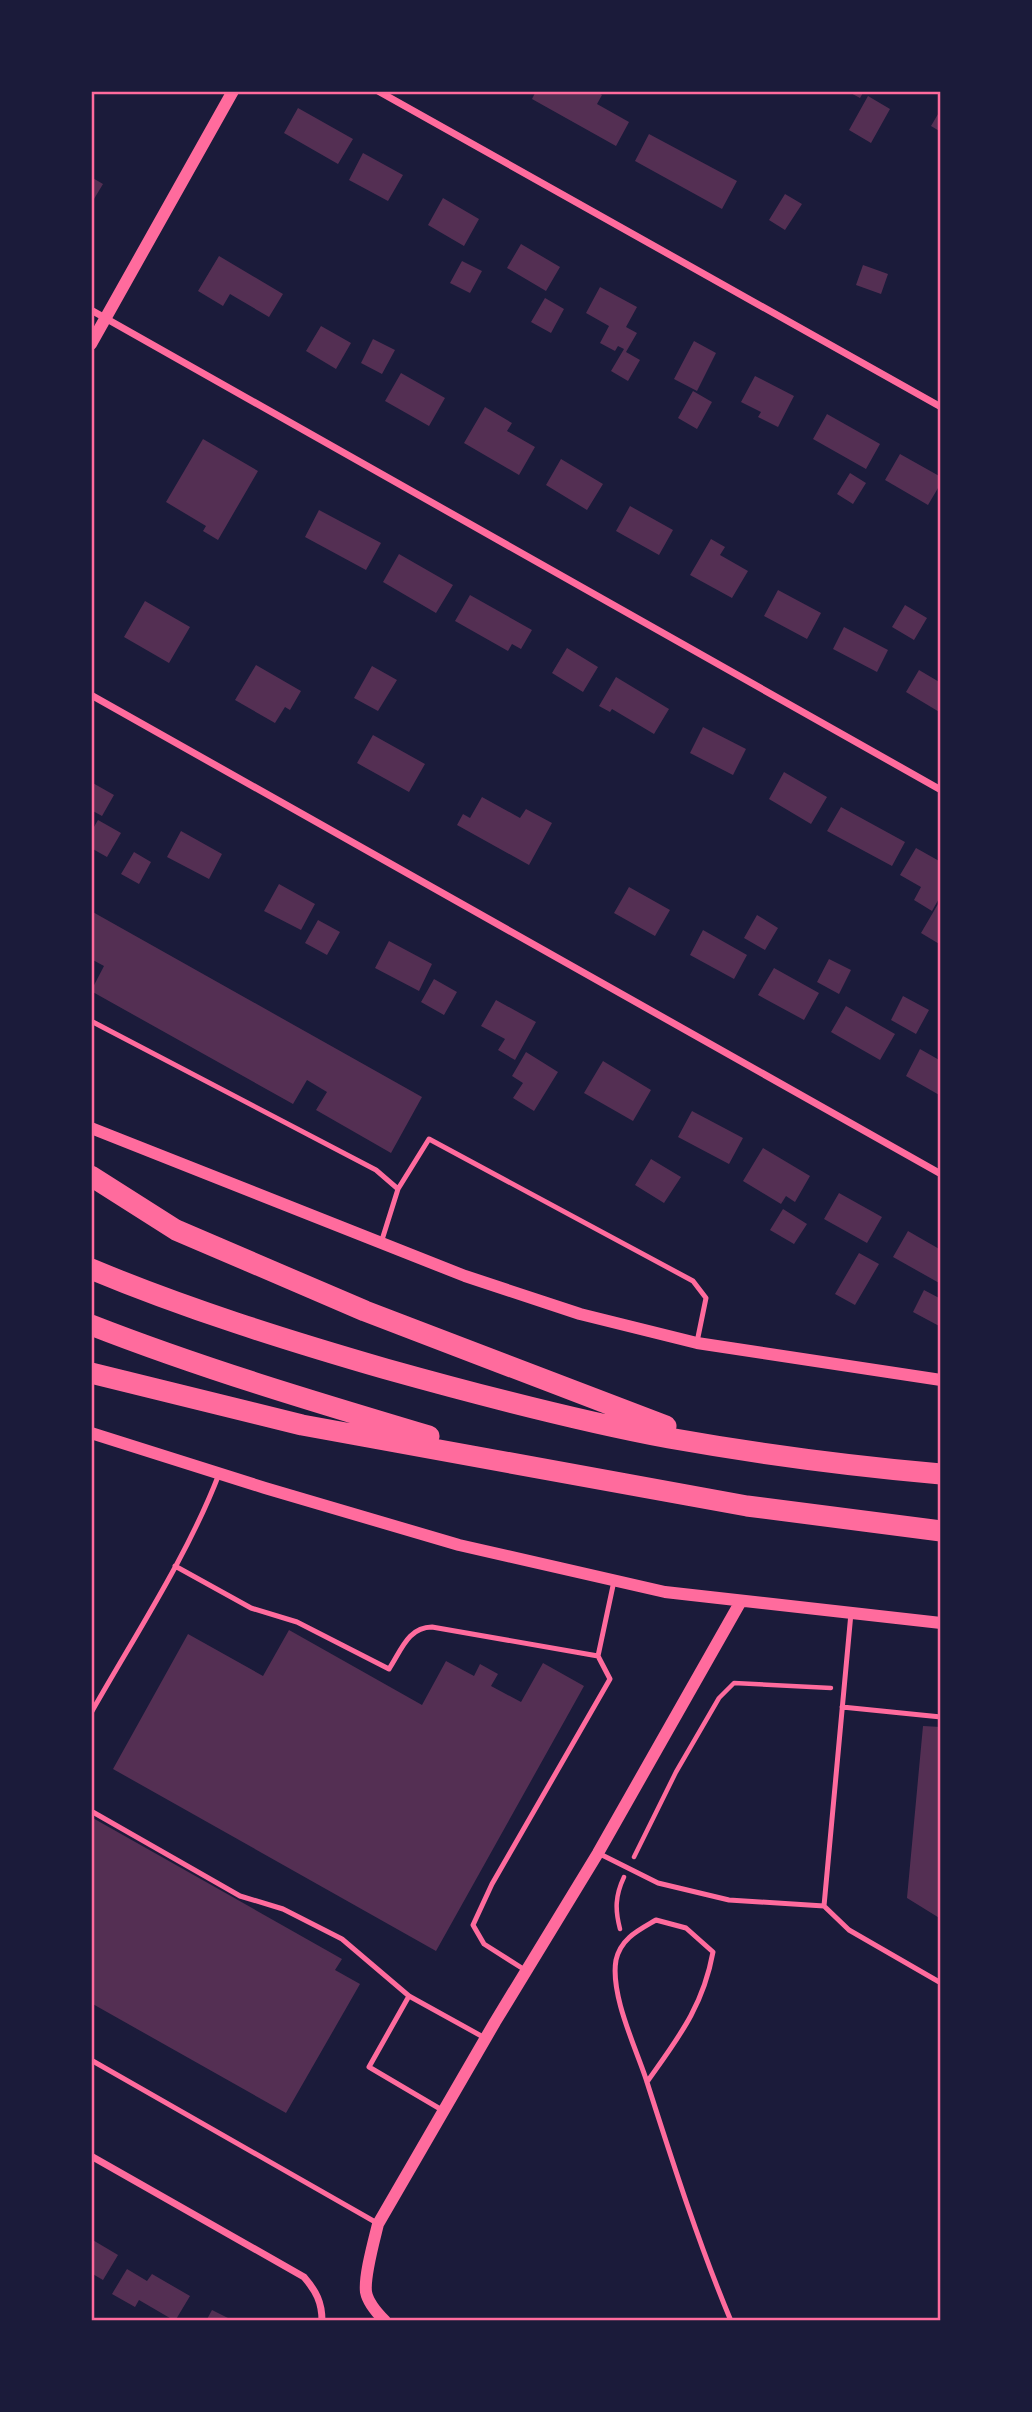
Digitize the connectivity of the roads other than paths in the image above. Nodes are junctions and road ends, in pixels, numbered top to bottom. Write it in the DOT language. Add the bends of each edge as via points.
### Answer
graph roads {
  1 [pos="233,91"];
  2 [pos="378,91"];
  3 [pos="91,310"];
  4 [pos="105,318"];
  5 [pos="91,344"];
  6 [pos="941,407"];
  7 [pos="91,695"];
  8 [pos="941,790"];
  9 [pos="91,1021"];
  10 [pos="91,1128"];
  11 [pos="941,1174"];
  12 [pos="91,1176"];
  13 [pos="398,1189"];
  14 [pos="381,1243"];
  15 [pos="91,1269"];
  16 [pos="91,1325"];
  17 [pos="697,1343"];
  18 [pos="91,1373"];
  19 [pos="941,1380"];
  20 [pos="91,1433"];
  21 [pos="713,1445"];
  22 [pos="531,1467"];
  23 [pos="219,1474"];
  24 [pos="941,1474"];
  25 [pos="941,1531"];
  26 [pos="174,1566"];
  27 [pos="614,1581"];
  28 [pos="741,1601"];
  29 [pos="851,1613"];
  30 [pos="941,1623"];
  31 [pos="598,1656"];
  32 [pos="842,1707"];
  33 [pos="91,1713"];
  34 [pos="941,1717"];
  35 [pos="91,1811"];
  36 [pos="598,1853"];
  37 [pos="824,1906"];
  38 [pos="527,1972"];
  39 [pos="941,1983"];
  40 [pos="409,1996"];
  41 [pos="485,2038"];
  42 [pos="91,2060"];
  43 [pos="647,2082"];
  44 [pos="443,2111"];
  45 [pos="91,2156"];
  46 [pos="379,2224"];
  47 [pos="322,2321"];
  48 [pos="385,2321"];
  49 [pos="731,2321"];
  1 -- 4 [label="street"];
  2 -- 6 [label="street"];
  3 -- 4 [label="street"];
  4 -- 5 [label="street"];
  4 -- 8 [label="street"];
  7 -- 11 [label="street"];
  9 -- 13 [label="lane" via="376,1170"];
  10 -- 14 [label="street"];
  12 -- 21 [label="highway" via="176,1230 365,1311"];
  13 -- 14 [label="lane"];
  13 -- 17 [label="lane" via="429,1139 693,1281 706,1298"];
  14 -- 17 [label="street" via="580,1314"];
  15 -- 21 [label="highway" via="157,1296 328,1352 496,1400"];
  16 -- 22 [label="highway" via="332,1408"];
  17 -- 19 [label="street"];
  18 -- 22 [label="highway" via="302,1425"];
  20 -- 23 [label="street"];
  21 -- 24 [label="highway" via="841,1465"];
  22 -- 25 [label="highway" via="747,1506"];
  23 -- 26 [label="lane"];
  23 -- 27 [label="street" via="459,1545"];
  26 -- 31 [label="lane" via="251,1608 297,1622 389,1670 421,1627"];
  26 -- 33 [label="lane"];
  27 -- 28 [label="street"];
  27 -- 31 [label="lane"];
  28 -- 29 [label="street"];
  28 -- 36 [label="street"];
  29 -- 30 [label="street"];
  29 -- 32 [label="lane"];
  31 -- 38 [label="lane" via="610,1679 473,1925 484,1944"];
  32 -- 34 [label="lane"];
  32 -- 37 [label="lane"];
  35 -- 40 [label="lane" via="240,1896 283,1909 342,1939"];
  36 -- 37 [label="lane" via="658,1884 729,1900"];
  36 -- 38 [label="street"];
  37 -- 39 [label="lane" via="849,1930"];
  38 -- 41 [label="street"];
  40 -- 41 [label="lane"];
  40 -- 44 [label="lane" via="369,2067"];
  41 -- 44 [label="street"];
  42 -- 46 [label="lane"];
  43 -- 43 [label="lane" via="617,1992 617,1960 628,1937 656,1920 685,1928 713,1952 708,1982 688,2024"];
  43 -- 49 [label="lane"];
  44 -- 46 [label="street"];
  45 -- 47 [label="street" via="304,2277 322,2306"];
  46 -- 48 [label="street" via="366,2293"];
}
